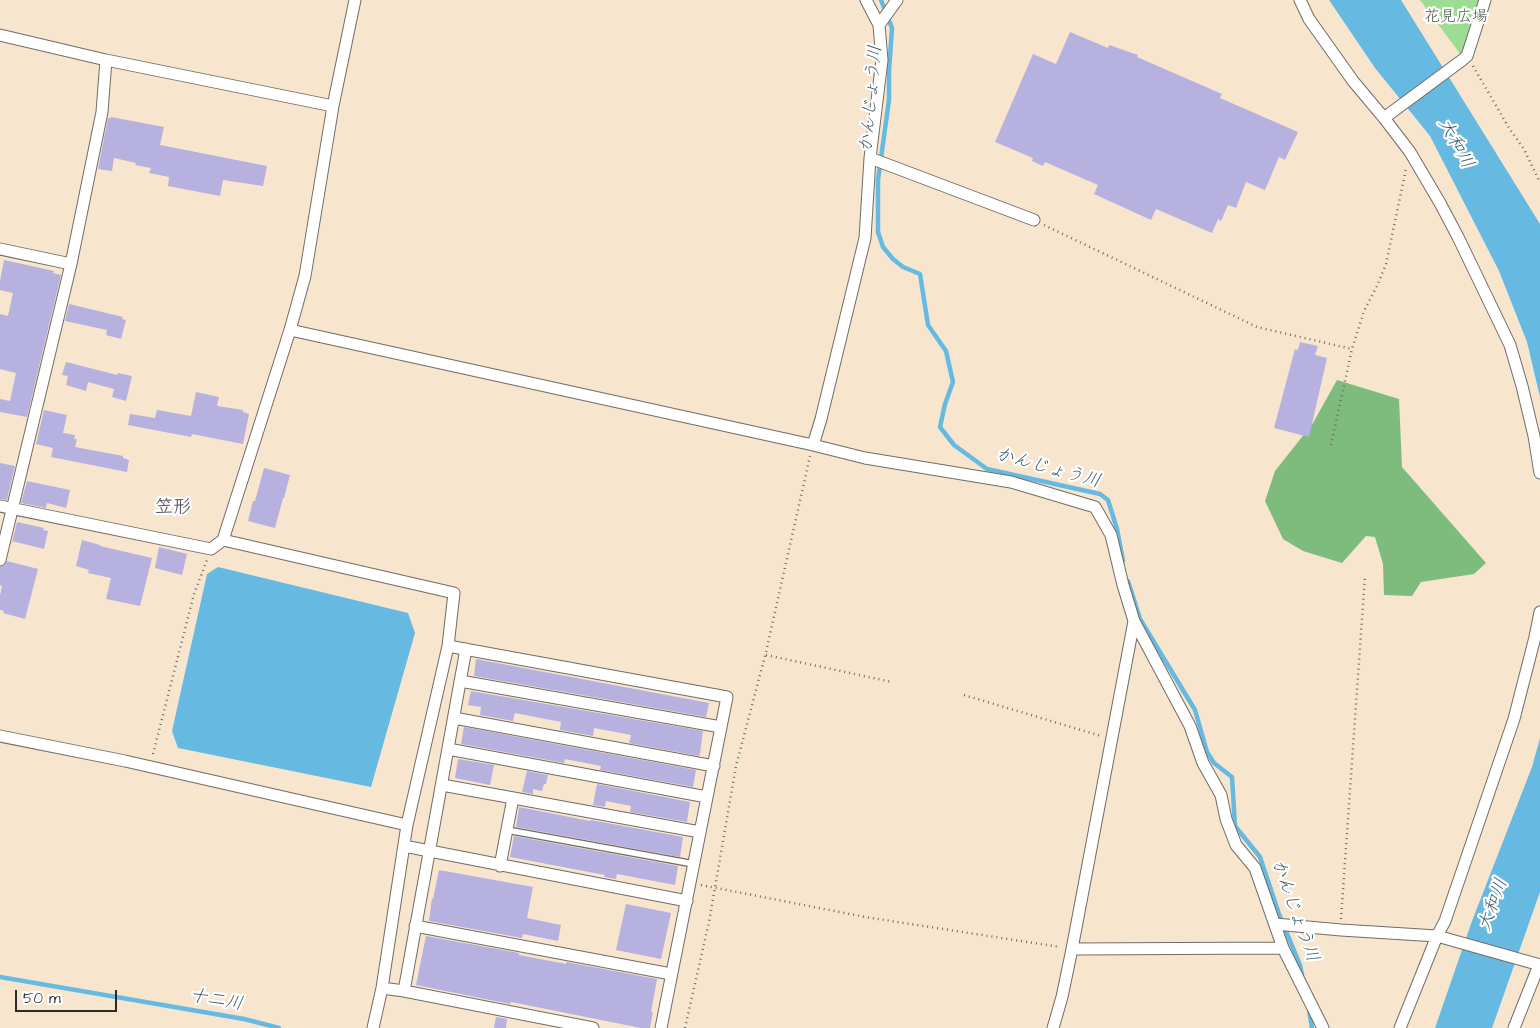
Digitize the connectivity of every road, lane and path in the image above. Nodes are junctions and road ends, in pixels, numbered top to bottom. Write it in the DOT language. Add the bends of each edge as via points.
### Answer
graph roads {
  1 [pos="355,0"];
  2 [pos="866,0"];
  3 [pos="897,0"];
  4 [pos="1300,0"];
  5 [pos="1485,0"];
  6 [pos="879,25"];
  7 [pos="0,35"];
  8 [pos="1464,59"];
  9 [pos="106,60"];
  10 [pos="333,106"];
  11 [pos="1387,116"];
  12 [pos="1410,152"];
  13 [pos="870,158"];
  14 [pos="1540,183"];
  15 [pos="1034,220"];
  16 [pos="0,249"];
  17 [pos="71,264"];
  18 [pos="290,330"];
  19 [pos="1352,348"];
  20 [pos="813,445"];
  21 [pos="1331,445"];
  22 [pos="1540,473"];
  23 [pos="0,506"];
  24 [pos="13,509"];
  25 [pos="223,540"];
  26 [pos="211,549"];
  27 [pos="0,560"];
  28 [pos="1365,576"];
  29 [pos="1540,612"];
  30 [pos="1134,621"];
  31 [pos="448,646"];
  32 [pos="466,650"];
  33 [pos="766,655"];
  34 [pos="460,681"];
  35 [pos="892,682"];
  36 [pos="964,695"];
  37 [pos="454,718"];
  38 [pos="721,727"];
  39 [pos="0,736"];
  40 [pos="1112,739"];
  41 [pos="448,749"];
  42 [pos="714,766"];
  43 [pos="150,767"];
  44 [pos="442,785"];
  45 [pos="707,797"];
  46 [pos="513,798"];
  47 [pos="407,825"];
  48 [pos="507,830"];
  49 [pos="700,832"];
  50 [pos="404,846"];
  51 [pos="430,852"];
  52 [pos="694,864"];
  53 [pos="500,866"];
  54 [pos="690,883"];
  55 [pos="715,889"];
  56 [pos="686,901"];
  57 [pos="1275,924"];
  58 [pos="416,926"];
  59 [pos="1341,930"];
  60 [pos="1441,937"];
  61 [pos="1283,948"];
  62 [pos="1072,949"];
  63 [pos="1537,964"];
  64 [pos="671,974"];
  65 [pos="382,988"];
  66 [pos="404,990"];
  67 [pos="373,1028"];
  68 [pos="593,1028"];
  69 [pos="661,1028"];
  70 [pos="685,1028"];
  71 [pos="1053,1028"];
  72 [pos="1323,1028"];
  73 [pos="1400,1028"];
  74 [pos="1514,1028"];
  1 -- 10 [label="street"];
  2 -- 6 [label="street"];
  3 -- 6 [label="street"];
  4 -- 11 [label="street" via="1309,19 1353,81"];
  5 -- 8 [label="street"];
  6 -- 13 [label="street" via="882,60"];
  7 -- 9 [label="street"];
  8 -- 11 [label="street"];
  8 -- 14 [label="path" via="1524,149"];
  9 -- 10 [label="street"];
  9 -- 17 [label="street" via="102,112"];
  10 -- 18 [label="street" via="305,276"];
  11 -- 12 [label="street"];
  12 -- 19 [label="path" via="1386,264 1364,311"];
  12 -- 22 [label="street" via="1440,203 1510,345 1534,436"];
  13 -- 15 [label="street"];
  13 -- 20 [label="street" via="865,238"];
  15 -- 19 [label="path" via="1257,327"];
  16 -- 17 [label="street"];
  17 -- 24 [label="street"];
  18 -- 20 [label="street"];
  18 -- 25 [label="street"];
  19 -- 21 [label="path"];
  20 -- 30 [label="street" via="865,458 1011,482 1095,507 1111,535"];
  20 -- 33 [label="path"];
  23 -- 24 [label="street"];
  24 -- 26 [label="street"];
  24 -- 27 [label="street"];
  25 -- 26 [label="street"];
  25 -- 31 [label="street" via="454,593"];
  26 -- 43 [label="path" via="194,594"];
  28 -- 59 [label="path"];
  29 -- 60 [label="street" via="1514,719"];
  30 -- 40 [label="street"];
  30 -- 57 [label="street" via="1190,726 1203,763 1221,796 1236,845 1255,868"];
  31 -- 32 [label="street"];
  31 -- 47 [label="street"];
  32 -- 34 [label="street"];
  32 -- 38 [label="street" via="727,697"];
  33 -- 35 [label="path"];
  33 -- 55 [label="path" via="736,766"];
  34 -- 37 [label="street"];
  34 -- 38 [label="street"];
  36 -- 40 [label="path"];
  37 -- 41 [label="street"];
  37 -- 42 [label="street"];
  38 -- 42 [label="street"];
  39 -- 43 [label="street"];
  40 -- 62 [label="street"];
  41 -- 44 [label="street"];
  41 -- 45 [label="street"];
  42 -- 45 [label="street"];
  43 -- 47 [label="street"];
  44 -- 46 [label="street"];
  44 -- 51 [label="street"];
  45 -- 49 [label="street"];
  46 -- 48 [label="street"];
  46 -- 49 [label="street"];
  47 -- 50 [label="street"];
  48 -- 52 [label="lane"];
  48 -- 53 [label="street"];
  49 -- 52 [label="street"];
  50 -- 51 [label="street"];
  50 -- 65 [label="street"];
  51 -- 53 [label="street"];
  51 -- 58 [label="street"];
  52 -- 54 [label="street"];
  53 -- 56 [label="street"];
  54 -- 55 [label="path"];
  54 -- 56 [label="street"];
  55 -- 62 [label="path" via="865,917"];
  55 -- 70 [label="path"];
  56 -- 64 [label="street"];
  57 -- 59 [label="street"];
  57 -- 61 [label="street"];
  58 -- 64 [label="street"];
  58 -- 66 [label="street"];
  59 -- 60 [label="street"];
  60 -- 63 [label="street"];
  60 -- 73 [label="street"];
  61 -- 62 [label="street"];
  61 -- 72 [label="street"];
  62 -- 71 [label="street"];
  63 -- 74 [label="street"];
  64 -- 69 [label="street"];
  65 -- 66 [label="street"];
  65 -- 67 [label="street"];
  66 -- 68 [label="street"];
}
